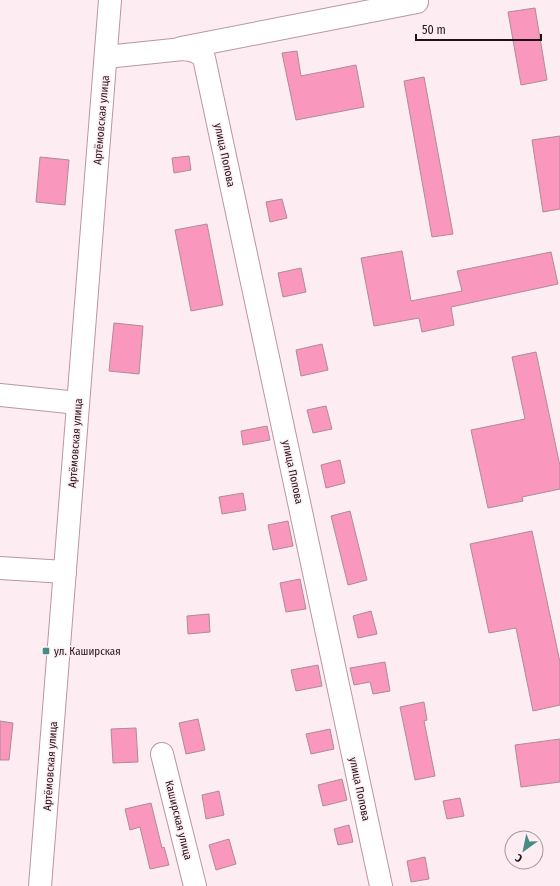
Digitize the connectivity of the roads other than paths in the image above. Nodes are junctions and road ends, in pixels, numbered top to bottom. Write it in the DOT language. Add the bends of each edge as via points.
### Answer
graph roads {
  1 [pos="110,0"];
  2 [pos="417,2"];
  3 [pos="164,51"];
  4 [pos="106,58"];
  5 [pos="0,395"];
  6 [pos="78,403"];
  7 [pos="0,568"];
  8 [pos="65,572"];
  9 [pos="162,754"];
  10 [pos="40,886"];
  11 [pos="195,886"];
  12 [pos="381,886"];
  1 -- 4 [label="street, Артёмовская улица"];
  2 -- 3 [label="street"];
  3 -- 4 [label="street"];
  3 -- 12 [label="street, улица Попова" via="192,50 204,58"];
  4 -- 6 [label="street, Артёмовская улица"];
  5 -- 6 [label="street"];
  6 -- 8 [label="street, Артёмовская улица"];
  7 -- 8 [label="street"];
  8 -- 10 [label="street, Артёмовская улица"];
  9 -- 11 [label="street, Каширская улица"];
}
